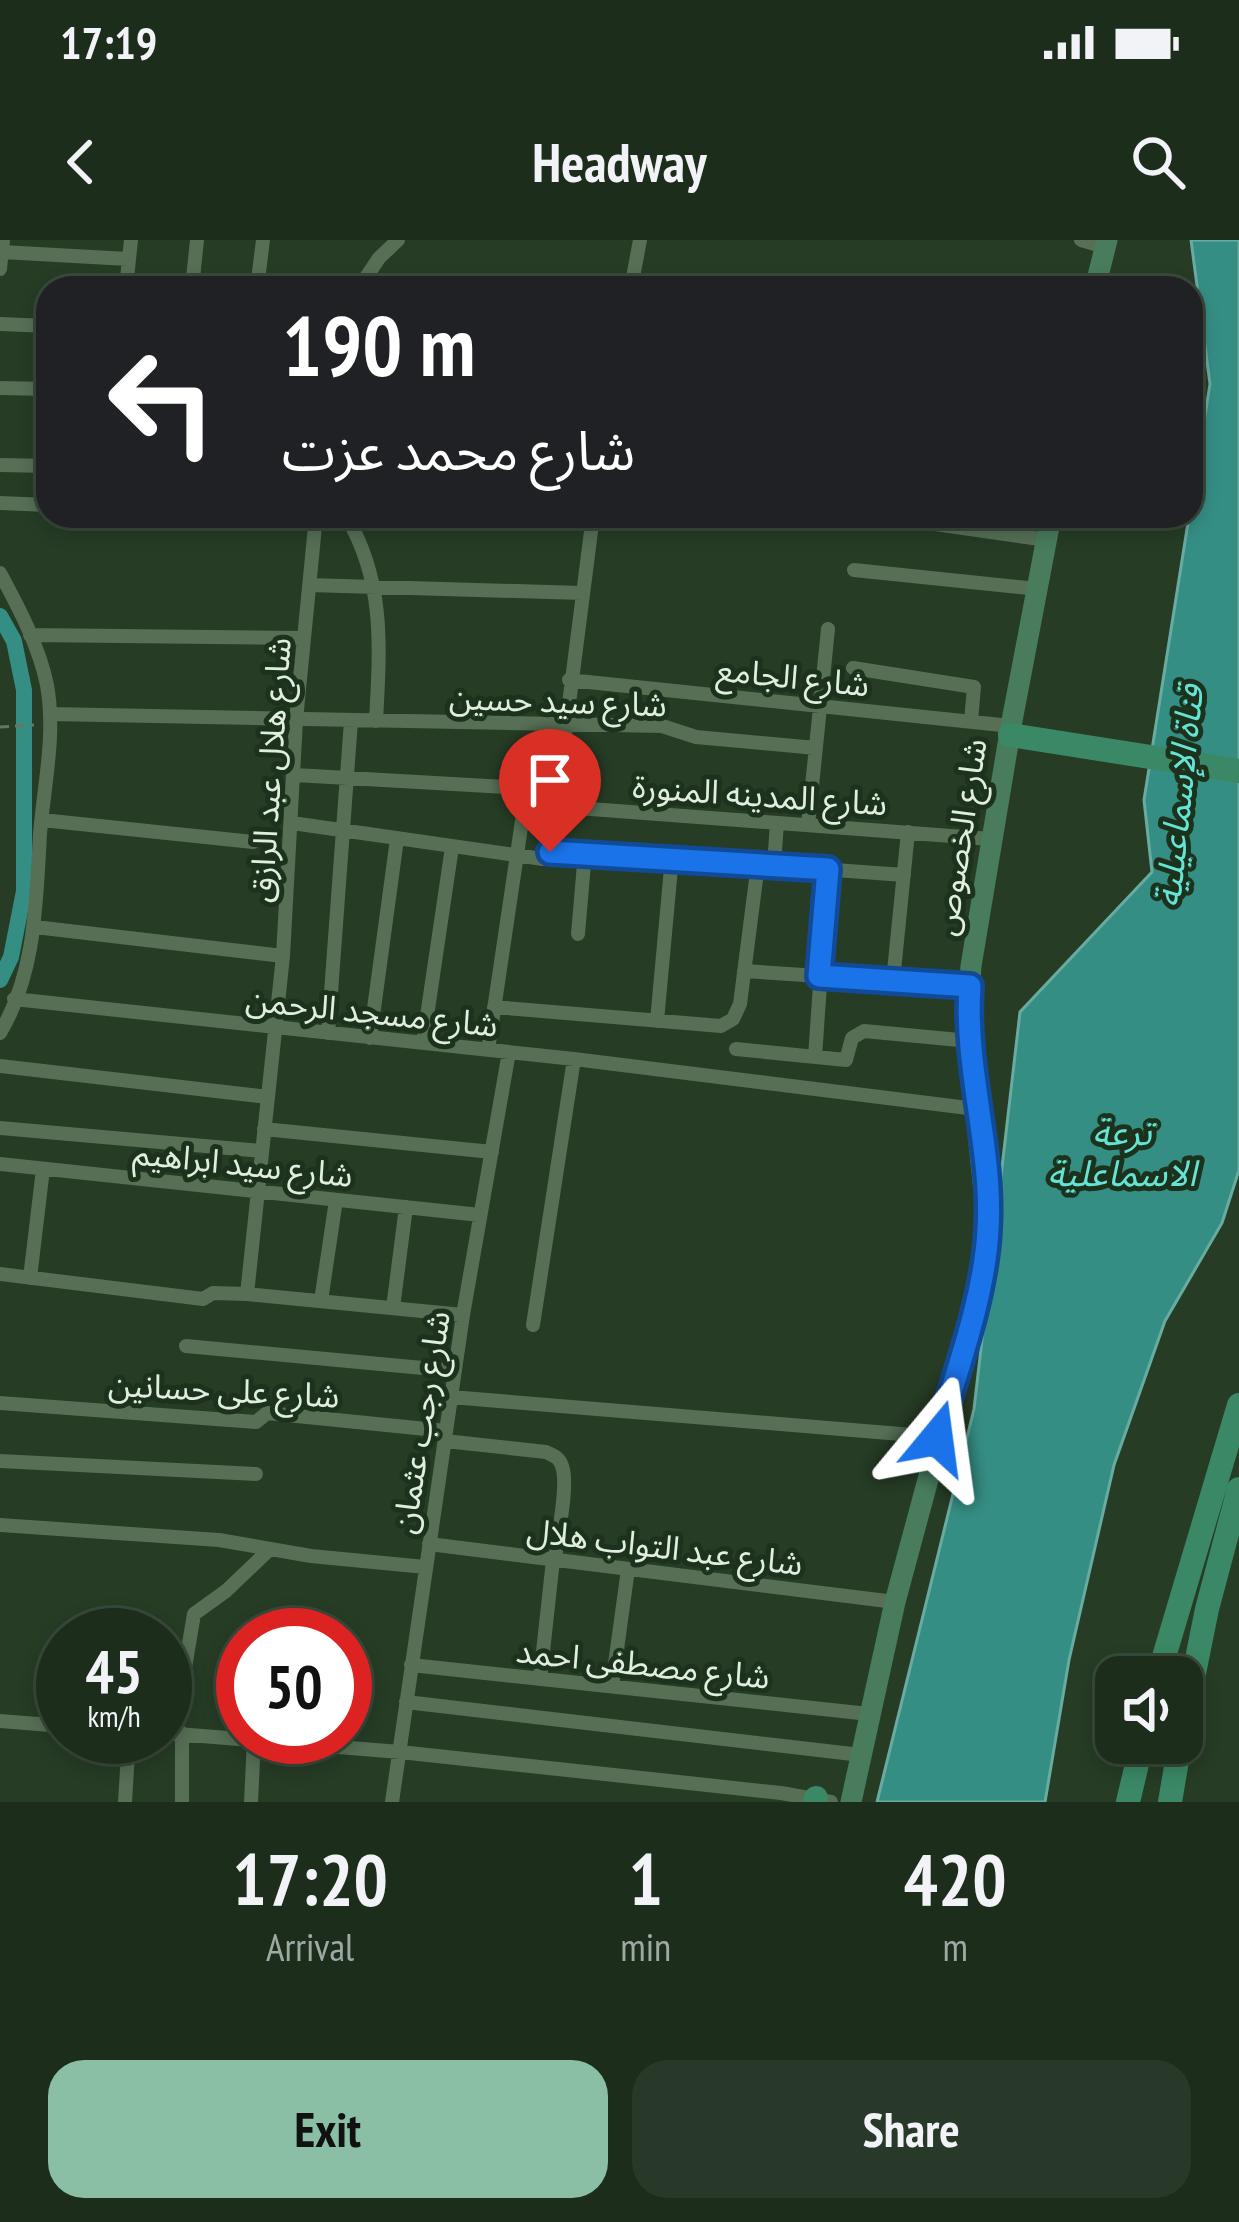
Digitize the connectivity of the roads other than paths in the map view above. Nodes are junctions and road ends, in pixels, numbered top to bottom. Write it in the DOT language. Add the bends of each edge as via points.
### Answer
graph roads {
  1 [pos="131,240"];
  2 [pos="197,240"];
  3 [pos="262,240"];
  4 [pos="398,240"];
  5 [pos="640,240"];
  6 [pos="1082,240"];
  7 [pos="1106,243"];
  8 [pos="3,246"];
  9 [pos="70,248"];
  10 [pos="128,259"];
  11 [pos="0,269"];
  12 [pos="127,276"];
  13 [pos="193,276"];
  14 [pos="258,276"];
  15 [pos="367,276"];
  16 [pos="634,276"];
  17 [pos="1098,276"];
  18 [pos="0,324"];
  19 [pos="36,326"];
  20 [pos="0,388"];
  21 [pos="36,389"];
  22 [pos="0,465"];
  23 [pos="36,466"];
  24 [pos="0,503"];
  25 [pos="36,504"];
  26 [pos="315,528"];
  27 [pos="353,528"];
  28 [pos="591,528"];
  29 [pos="963,528"];
  30 [pos="1049,528"];
  31 [pos="1047,540"];
  32 [pos="854,570"];
  33 [pos="0,573"];
  34 [pos="309,585"];
  35 [pos="375,588"];
  36 [pos="1038,589"];
  37 [pos="582,593"];
  38 [pos="828,629"];
  39 [pos="30,635"];
  40 [pos="304,638"];
  41 [pos="854,668"];
  42 [pos="569,680"];
  43 [pos="820,705"];
  44 [pos="50,714"];
  45 [pos="296,720"];
  46 [pos="351,721"];
  47 [pos="376,721"];
  48 [pos="971,721"];
  49 [pos="565,722"];
  50 [pos="1010,730"];
  51 [pos="816,748"];
  52 [pos="1239,771"];
  53 [pos="295,775"];
  54 [pos="347,779"];
  55 [pos="527,787"];
  56 [pos="557,790"];
  57 [pos="524,805"];
  58 [pos="555,806"];
  59 [pos="42,820"];
  60 [pos="292,823"];
  61 [pos="777,823"];
  62 [pos="808,825"];
  63 [pos="343,830"];
  64 [pos="908,832"];
  65 [pos="397,839"];
  66 [pos="992,839"];
  67 [pos="254,842"];
  68 [pos="452,847"];
  69 [pos="585,852"];
  70 [pos="548,855"];
  71 [pos="517,856"];
  72 [pos="672,857"];
  73 [pos="766,864"];
  74 [pos="828,869"];
  75 [pos="904,874"];
  76 [pos="35,928"];
  77 [pos="578,934"];
  78 [pos="283,956"];
  79 [pos="744,971"];
  80 [pos="819,976"];
  81 [pos="893,981"];
  82 [pos="970,986"];
  83 [pos="14,1000"];
  84 [pos="494,1007"];
  85 [pos="657,1021"];
  86 [pos="275,1028"];
  87 [pos="0,1033"];
  88 [pos="328,1033"];
  89 [pos="370,1037"];
  90 [pos="970,1041"];
  91 [pos="423,1043"];
  92 [pos="736,1049"];
  93 [pos="488,1050"];
  94 [pos="509,1052"];
  95 [pos="815,1057"];
  96 [pos="574,1059"];
  97 [pos="0,1066"];
  98 [pos="268,1097"];
  99 [pos="976,1109"];
  100 [pos="0,1128"];
  101 [pos="264,1129"];
  102 [pos="262,1151"];
  103 [pos="492,1152"];
  104 [pos="0,1164"];
  105 [pos="43,1169"];
  106 [pos="257,1191"];
  107 [pos="336,1200"];
  108 [pos="406,1207"];
  109 [pos="480,1215"];
  110 [pos="0,1274"];
  111 [pos="30,1278"];
  112 [pos="248,1294"];
  113 [pos="321,1301"];
  114 [pos="393,1308"];
  115 [pos="463,1315"];
  116 [pos="533,1325"];
  117 [pos="186,1346"];
  118 [pos="455,1371"];
  119 [pos="451,1397"];
  120 [pos="0,1403"];
  121 [pos="1239,1405"];
  122 [pos="445,1436"];
  123 [pos="937,1438"];
  124 [pos="0,1460"];
  125 [pos="256,1474"];
  126 [pos="1239,1489"];
  127 [pos="0,1525"];
  128 [pos="1233,1535"];
  129 [pos="430,1544"];
  130 [pos="270,1549"];
  131 [pos="554,1560"];
  132 [pos="425,1567"];
  133 [pos="628,1569"];
  134 [pos="895,1602"];
  135 [pos="192,1626"];
  136 [pos="1164,1656"];
  137 [pos="1202,1656"];
  138 [pos="411,1665"];
  139 [pos="540,1678"];
  140 [pos="612,1686"];
  141 [pos="406,1702"];
  142 [pos="869,1714"];
  143 [pos="0,1721"];
  144 [pos="36,1724"];
  145 [pos="372,1750"];
  146 [pos="400,1752"];
  147 [pos="861,1755"];
  148 [pos="127,1764"];
  149 [pos="178,1764"];
  150 [pos="253,1764"];
  151 [pos="1137,1764"];
  152 [pos="1176,1764"];
  153 [pos="781,1797"];
  154 [pos="821,1801"];
  155 [pos="125,1802"];
  156 [pos="182,1802"];
  157 [pos="251,1802"];
  158 [pos="392,1802"];
  159 [pos="851,1802"];
  160 [pos="1128,1802"];
  161 [pos="1170,1802"];
  1 -- 10 [label="street"];
  2 -- 13 [label="street"];
  3 -- 14 [label="street"];
  4 -- 15 [label="street"];
  5 -- 16 [label="street"];
  6 -- 7 [label="street"];
  7 -- 17 [label="main road"];
  8 -- 9 [label="street"];
  8 -- 11 [label="street"];
  9 -- 10 [label="street"];
  10 -- 12 [label="street"];
  18 -- 19 [label="street"];
  20 -- 21 [label="street"];
  22 -- 23 [label="street"];
  24 -- 25 [label="street"];
  26 -- 34 [label="street, شارع هلال عبد الرازق"];
  27 -- 35 [label="street"];
  28 -- 37 [label="street"];
  29 -- 31 [label="street"];
  30 -- 31 [label="main road, شارع الخصوص"];
  31 -- 36 [label="main road, شارع الخصوص"];
  32 -- 36 [label="street"];
  33 -- 39 [label="street"];
  34 -- 35 [label="street"];
  34 -- 40 [label="street, شارع هلال عبد الرازق"];
  35 -- 37 [label="street"];
  35 -- 47 [label="street"];
  36 -- 50 [label="main road, شارع الخصوص"];
  37 -- 42 [label="street"];
  38 -- 43 [label="street"];
  39 -- 40 [label="street"];
  39 -- 44 [label="street"];
  40 -- 45 [label="street, شارع هلال عبد الرازق"];
  41 -- 48 [label="street" via="974,687"];
  42 -- 43 [label="street, شارع الجامع"];
  42 -- 49 [label="street"];
  43 -- 48 [label="street, شارع الجامع"];
  43 -- 51 [label="street"];
  44 -- 45 [label="street, شارع سيد حسين"];
  44 -- 59 [label="street"];
  45 -- 46 [label="street, شارع سيد حسين"];
  45 -- 53 [label="street, شارع هلال عبد الرازق"];
  46 -- 47 [label="street, شارع سيد حسين"];
  46 -- 54 [label="street"];
  47 -- 49 [label="street, شارع سيد حسين"];
  48 -- 50 [label="street, شارع الجامع"];
  49 -- 51 [label="street, شارع سيد حسين" via="662,726"];
  49 -- 56 [label="street"];
  50 -- 52 [label="main road"];
  50 -- 66 [label="main road, شارع الخصوص"];
  51 -- 62 [label="street"];
  53 -- 54 [label="street"];
  53 -- 60 [label="street, شارع هلال عبد الرازق"];
  54 -- 55 [label="street"];
  54 -- 63 [label="street"];
  55 -- 56 [label="street"];
  55 -- 57 [label="street"];
  56 -- 58 [label="street"];
  57 -- 58 [label="street, شارع المدينه المنورة"];
  57 -- 71 [label="street"];
  58 -- 61 [label="street, شارع المدينه المنورة"];
  58 -- 70 [label="street"];
  59 -- 67 [label="street"];
  59 -- 76 [label="street"];
  60 -- 63 [label="street"];
  60 -- 78 [label="street, شارع هلال عبد الرازق"];
  61 -- 62 [label="street, شارع المدينه المنورة"];
  61 -- 73 [label="street"];
  62 -- 64 [label="street, شارع المدينه المنورة"];
  63 -- 65 [label="street"];
  63 -- 88 [label="street"];
  64 -- 66 [label="street, شارع المدينه المنورة"];
  64 -- 75 [label="street"];
  65 -- 68 [label="street"];
  65 -- 89 [label="street"];
  66 -- 82 [label="main road, شارع الخصوص"];
  68 -- 71 [label="street"];
  68 -- 91 [label="street"];
  69 -- 70 [label="street"];
  69 -- 72 [label="street"];
  69 -- 77 [label="street"];
  70 -- 71 [label="street"];
  71 -- 84 [label="street"];
  72 -- 73 [label="street"];
  72 -- 85 [label="street"];
  73 -- 74 [label="street"];
  73 -- 79 [label="street"];
  74 -- 75 [label="street"];
  74 -- 80 [label="street"];
  75 -- 81 [label="street"];
  76 -- 78 [label="street"];
  76 -- 83 [label="street"];
  78 -- 86 [label="street, شارع هلال عبد الرازق"];
  79 -- 80 [label="street"];
  79 -- 85 [label="street" via="737,1014 721,1026"];
  80 -- 81 [label="street"];
  80 -- 95 [label="street"];
  81 -- 82 [label="street"];
  82 -- 90 [label="main road, شارع الخصوص"];
  83 -- 86 [label="street, شارع مسجد الرحمن"];
  83 -- 87 [label="street"];
  84 -- 85 [label="street"];
  84 -- 93 [label="street"];
  86 -- 88 [label="street, شارع مسجد الرحمن"];
  86 -- 98 [label="street, شارع هلال عبد الرازق"];
  88 -- 89 [label="street, شارع مسجد الرحمن"];
  89 -- 91 [label="street, شارع مسجد الرحمن"];
  90 -- 95 [label="street" via="864,1031 852,1038 848,1058"];
  90 -- 99 [label="main road, شارع الخصوص"];
  91 -- 93 [label="street, شارع مسجد الرحمن"];
  92 -- 95 [label="street"];
  93 -- 94 [label="street, شارع مسجد الرحمن"];
  94 -- 96 [label="street, شارع مسجد الرحمن"];
  94 -- 103 [label="street, شارع رجب عثمان"];
  96 -- 99 [label="street, شارع مسجد الرحمن"];
  96 -- 116 [label="street"];
  97 -- 98 [label="street"];
  98 -- 101 [label="street, شارع هلال عبد الرازق"];
  99 -- 123 [label="main road, شارع الخصوص" via="988,1230"];
  100 -- 102 [label="street"];
  101 -- 102 [label="street, شارع هلال عبد الرازق"];
  101 -- 103 [label="street"];
  102 -- 106 [label="street, شارع هلال عبد الرازق"];
  103 -- 109 [label="street, شارع رجب عثمان"];
  104 -- 105 [label="street, شارع سيد ابراهيم"];
  105 -- 106 [label="street, شارع سيد ابراهيم"];
  105 -- 111 [label="street"];
  106 -- 107 [label="street, شارع سيد ابراهيم"];
  106 -- 112 [label="street, شارع هلال عبد الرازق"];
  107 -- 108 [label="street, شارع سيد ابراهيم"];
  107 -- 113 [label="street"];
  108 -- 109 [label="street, شارع سيد ابراهيم"];
  108 -- 114 [label="street"];
  109 -- 115 [label="street, شارع رجب عثمان"];
  110 -- 111 [label="street"];
  111 -- 112 [label="street" via="203,1299"];
  112 -- 113 [label="street"];
  113 -- 114 [label="street"];
  114 -- 115 [label="street"];
  115 -- 118 [label="street, شارع رجب عثمان"];
  117 -- 118 [label="street"];
  118 -- 119 [label="street, شارع رجب عثمان"];
  119 -- 122 [label="street, شارع رجب عثمان"];
  119 -- 123 [label="street"];
  120 -- 122 [label="street, شارع على حسانين" via="256,1422 267,1413"];
  121 -- 136 [label="main road"];
  122 -- 129 [label="street, شارع رجب عثمان"];
  122 -- 131 [label="street, شارع على حسانين" via="556,1457 563,1480"];
  123 -- 134 [label="main road, شارع الخصوص"];
  124 -- 125 [label="street"];
  126 -- 128 [label="main road"];
  127 -- 130 [label="street"];
  128 -- 137 [label="main road"];
  129 -- 131 [label="street, شارع عبد التواب هلال"];
  129 -- 132 [label="street, شارع رجب عثمان"];
  130 -- 132 [label="street"];
  130 -- 135 [label="street" via="194,1614"];
  131 -- 133 [label="street, شارع عبد التواب هلال"];
  131 -- 139 [label="street"];
  132 -- 138 [label="street, شارع رجب عثمان"];
  133 -- 134 [label="street, شارع عبد التواب هلال"];
  133 -- 140 [label="street"];
  134 -- 142 [label="main road, شارع الخصوص"];
  138 -- 139 [label="street, شارع مصطفى احمد"];
  138 -- 141 [label="street, شارع رجب عثمان"];
  139 -- 140 [label="street, شارع مصطفى احمد"];
  140 -- 142 [label="street, شارع مصطفى احمد"];
  141 -- 146 [label="street, شارع رجب عثمان"];
  141 -- 147 [label="street"];
  142 -- 147 [label="main road, شارع الخصوص"];
  143 -- 144 [label="street"];
  145 -- 146 [label="street"];
  146 -- 153 [label="street"];
  146 -- 158 [label="street, شارع رجب عثمان"];
  147 -- 159 [label="main road, شارع الخصوص"];
  148 -- 155 [label="street"];
  149 -- 156 [label="street"];
  150 -- 157 [label="street"];
  151 -- 160 [label="main road"];
  152 -- 161 [label="main road"];
  153 -- 154 [label="street"];
}
